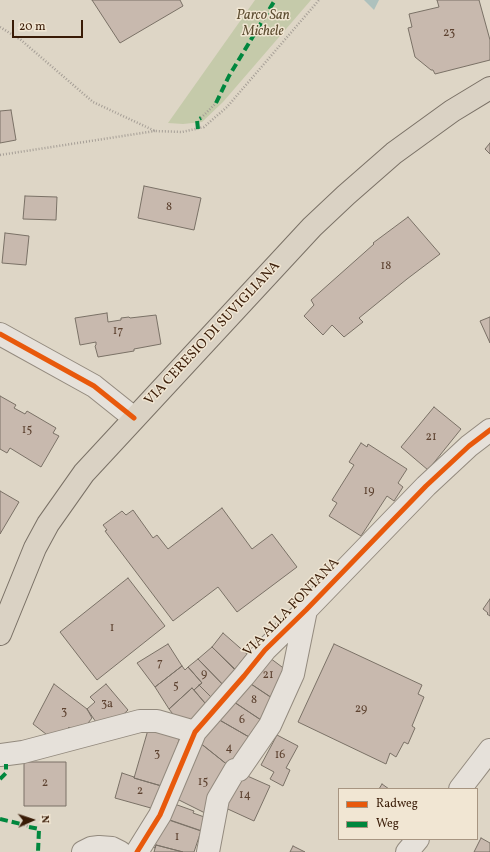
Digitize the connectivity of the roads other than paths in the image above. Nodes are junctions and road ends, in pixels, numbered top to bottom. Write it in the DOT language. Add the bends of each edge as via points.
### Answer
graph roads {
  1 [pos="490,88"];
  2 [pos="0,334"];
  3 [pos="134,418"];
  4 [pos="490,430"];
  5 [pos="306,610"];
  6 [pos="0,634"];
  7 [pos="196,732"];
  8 [pos="490,750"];
  9 [pos="0,755"];
  10 [pos="461,788"];
  11 [pos="417,840"];
  12 [pos="83,852"];
  13 [pos="120,852"];
  14 [pos="137,852"];
  15 [pos="208,852"];
  16 [pos="407,852"];
  1 -- 3 [label="main road, VIA CERESIO DI SUVIGLIANA" via="452,111 394,153 346,195 312,227"];
  2 -- 3 [label="street" via="94,386"];
  3 -- 6 [label="main road, VIA CERESIO DI SUVIGLIANA" via="84,473 48,524 35,548"];
  4 -- 5 [label="street, VIA ALLA FONTANA" via="468,446 426,486"];
  5 -- 7 [label="street, VIA ALLA FONTANA" via="265,650"];
  5 -- 15 [label="street" via="294,674 270,725 239,770 235,770 218,799"];
  7 -- 9 [label="street" via="157,721 140,722 23,752"];
  7 -- 14 [label="street, VIA ALLA FONTANA" via="160,815"];
  8 -- 10 [label="street"];
  11 -- 16 [label="street"];
  12 -- 13 [label="street" via="99,847 112,848"];
}
